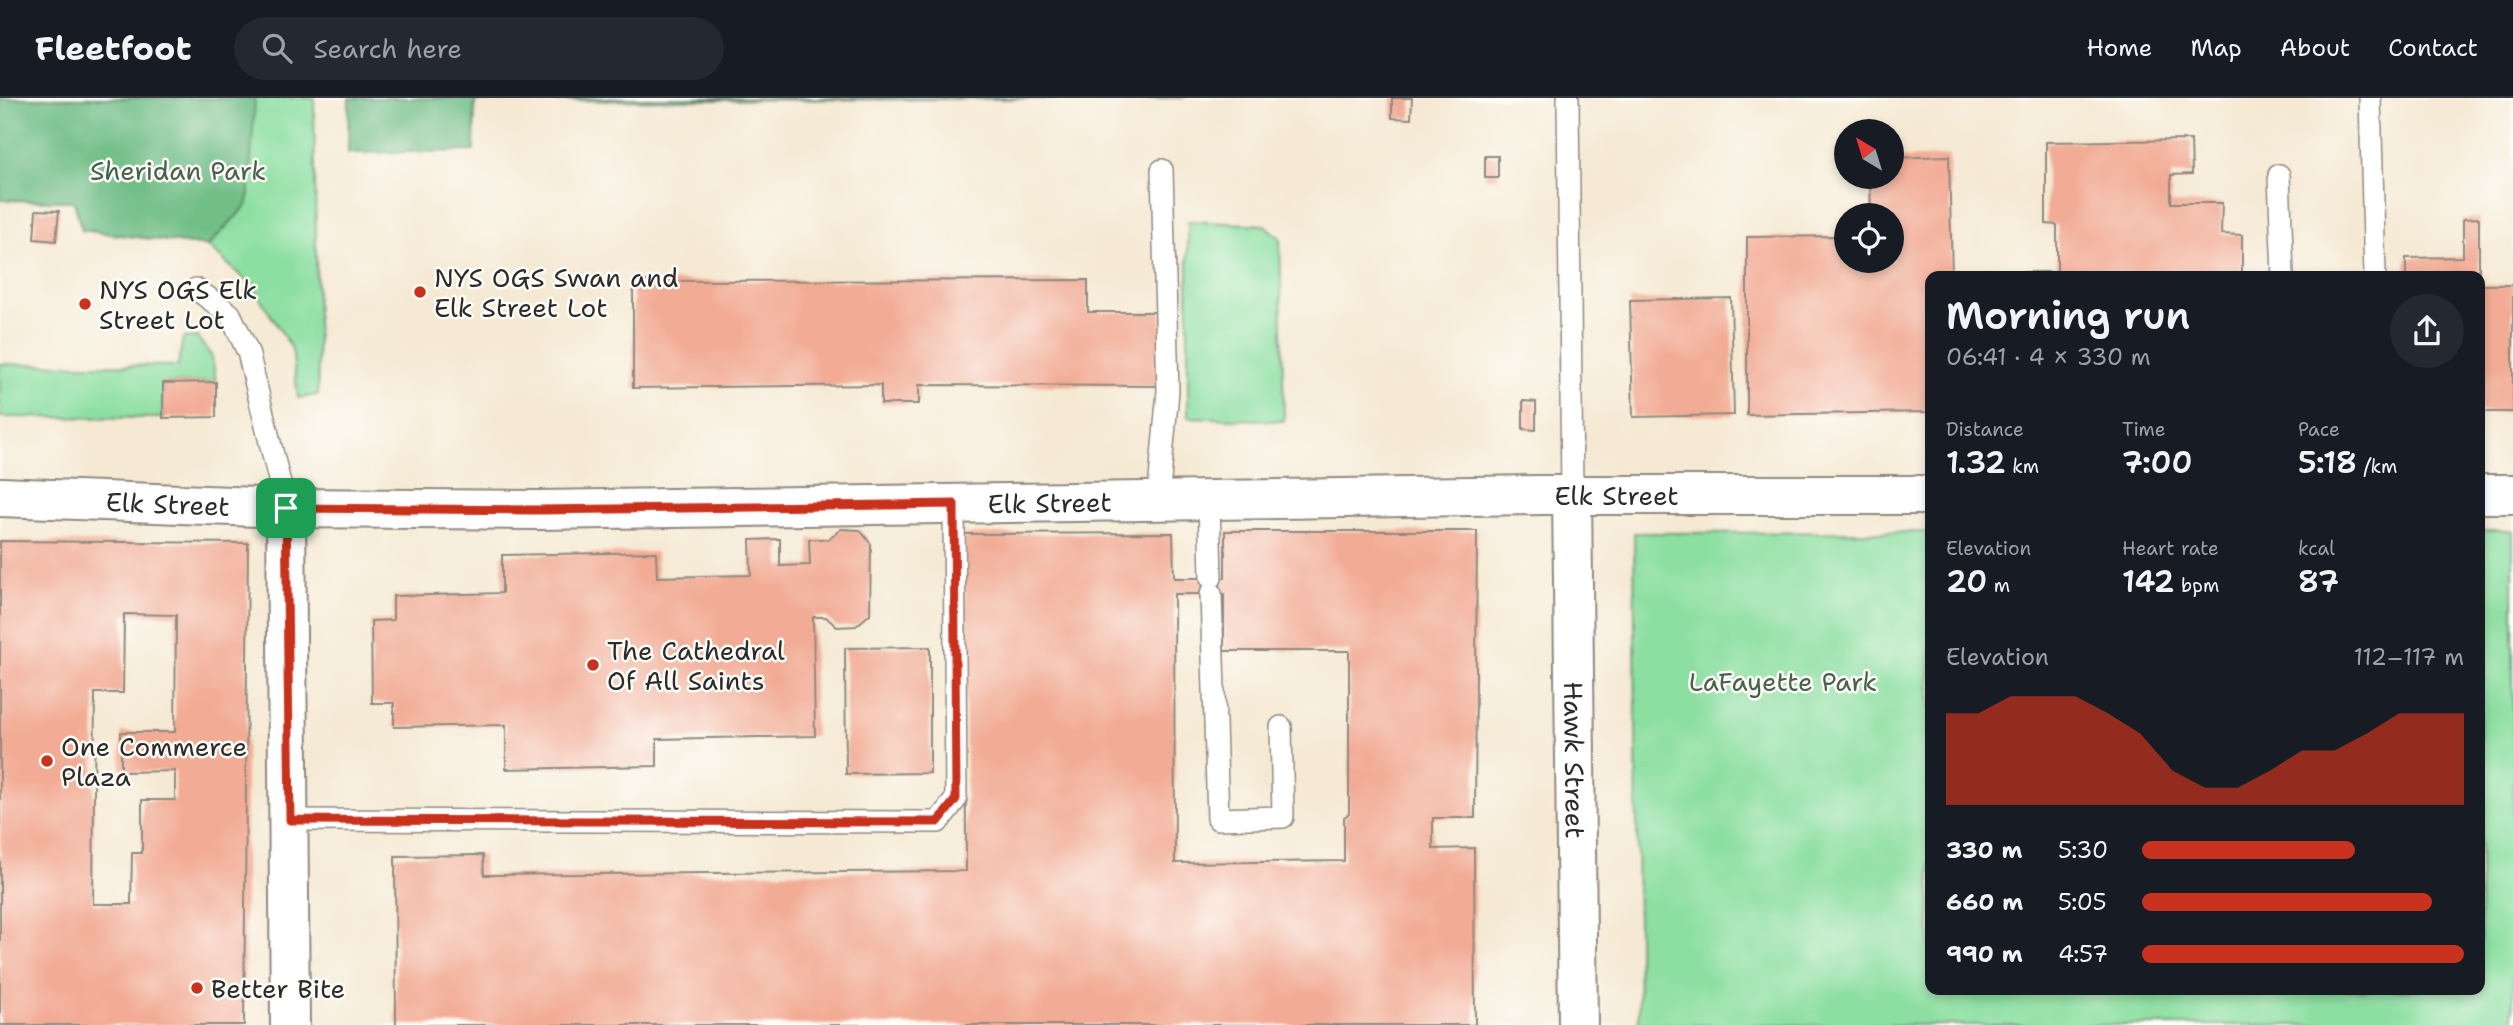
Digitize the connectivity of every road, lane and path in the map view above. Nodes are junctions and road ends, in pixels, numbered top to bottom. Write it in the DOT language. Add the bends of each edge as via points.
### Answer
graph roads {
  1 [pos="1568,98"];
  2 [pos="2370,98"];
  3 [pos="1162,170"];
  4 [pos="2280,175"];
  5 [pos="2283,271"];
  6 [pos="2375,271"];
  7 [pos="196,289"];
  8 [pos="1572,494"];
  9 [pos="2485,494"];
  10 [pos="2513,494"];
  11 [pos="1925,495"];
  12 [pos="0,497"];
  13 [pos="1209,500"];
  14 [pos="1158,501"];
  15 [pos="954,504"];
  16 [pos="286,508"];
  17 [pos="1281,727"];
  18 [pos="290,820"];
  19 [pos="290,1025"];
  20 [pos="1578,1025"];
  1 -- 8 [label="lane"];
  2 -- 6 [label="lane"];
  3 -- 14 [label="lane" via="1168,391"];
  4 -- 5 [label="lane"];
  7 -- 16 [label="lane" via="230,314 248,352"];
  8 -- 11 [label="street, Elk Street"];
  8 -- 13 [label="street, Elk Street"];
  8 -- 20 [label="street, Hawk Street"];
  9 -- 10 [label="street"];
  12 -- 16 [label="street, Elk Street"];
  13 -- 14 [label="street, Elk Street"];
  13 -- 17 [label="lane" via="1218,819 1283,817"];
  14 -- 15 [label="street, Elk Street"];
  15 -- 16 [label="street, Elk Street" via="539,510"];
  15 -- 18 [label="lane" via="956,799 938,822"];
  16 -- 18 [label="street"];
  18 -- 19 [label="street"];
}
